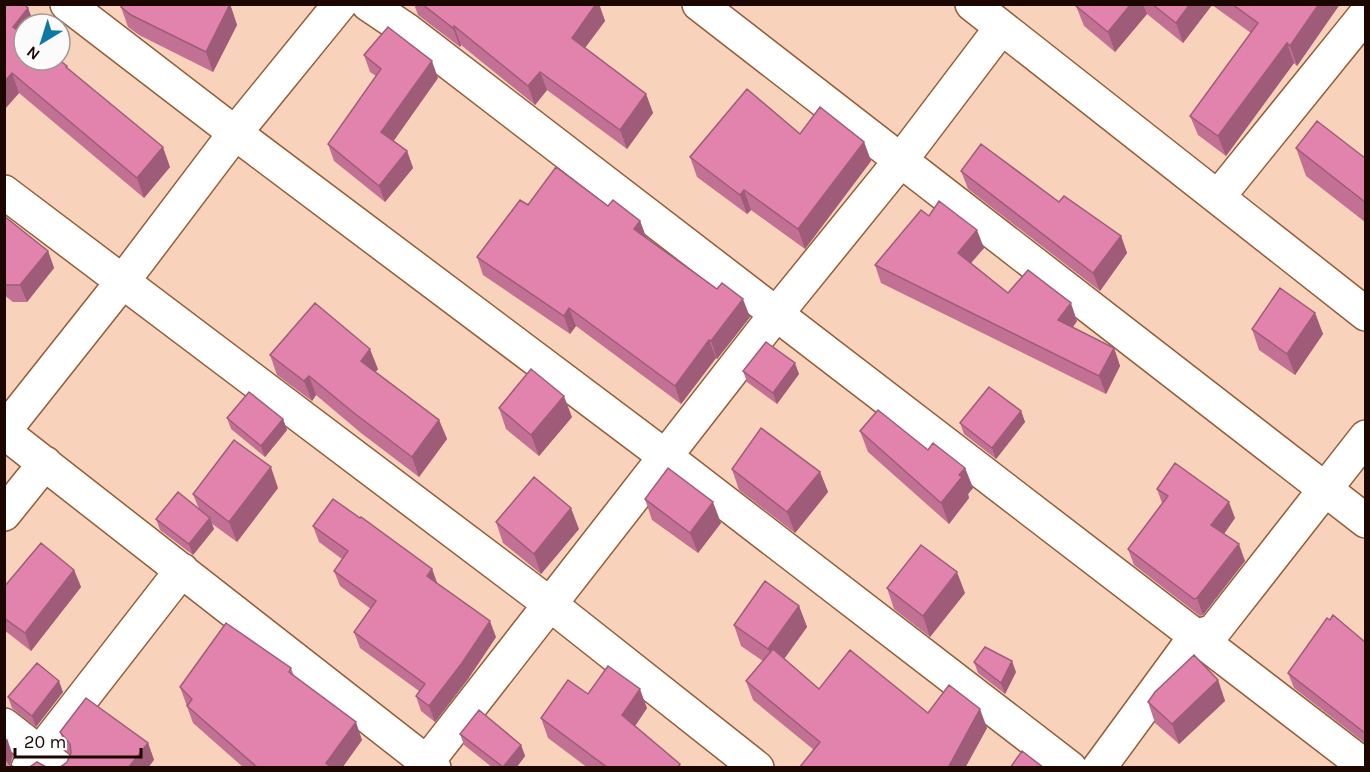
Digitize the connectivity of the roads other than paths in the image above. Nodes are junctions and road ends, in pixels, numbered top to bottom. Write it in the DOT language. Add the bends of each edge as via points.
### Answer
graph roads {
  1 [pos="67,4"];
  2 [pos="340,4"];
  3 [pos="368,4"];
  4 [pos="699,4"];
  5 [pos="972,4"];
  6 [pos="1365,14"];
  7 [pos="1001,28"];
  8 [pos="234,133"];
  9 [pos="901,160"];
  10 [pos="4,192"];
  11 [pos="1218,197"];
  12 [pos="123,281"];
  13 [pos="777,313"];
  14 [pos="1365,314"];
  15 [pos="4,431"];
  16 [pos="1365,437"];
  17 [pos="666,457"];
  18 [pos="45,463"];
  19 [pos="1324,491"];
  20 [pos="4,514"];
  21 [pos="1365,521"];
  22 [pos="182,570"];
  23 [pos="552,604"];
  24 [pos="1195,638"];
  25 [pos="4,726"];
  26 [pos="42,763"];
  27 [pos="431,765"];
  28 [pos="1365,767"];
  29 [pos="757,768"];
  30 [pos="1070,768"];
  31 [pos="1099,768"];
  1 -- 8 [label="street"];
  2 -- 8 [label="street"];
  3 -- 13 [label="street"];
  4 -- 9 [label="street"];
  5 -- 7 [label="street"];
  6 -- 11 [label="street"];
  7 -- 9 [label="street"];
  7 -- 11 [label="street"];
  8 -- 12 [label="street"];
  8 -- 17 [label="street"];
  9 -- 13 [label="street"];
  9 -- 19 [label="street"];
  10 -- 12 [label="street"];
  11 -- 14 [label="street"];
  12 -- 15 [label="street"];
  12 -- 23 [label="street"];
  13 -- 17 [label="street"];
  13 -- 24 [label="street"];
  15 -- 18 [label="street"];
  16 -- 19 [label="street"];
  17 -- 23 [label="street"];
  17 -- 30 [label="street"];
  18 -- 20 [label="street"];
  18 -- 22 [label="street"];
  19 -- 21 [label="street"];
  19 -- 24 [label="street" via="1214,631"];
  22 -- 26 [label="street"];
  22 -- 27 [label="street"];
  23 -- 27 [label="street"];
  23 -- 29 [label="street"];
  24 -- 28 [label="street"];
  24 -- 31 [label="street"];
  25 -- 26 [label="street"];
}
